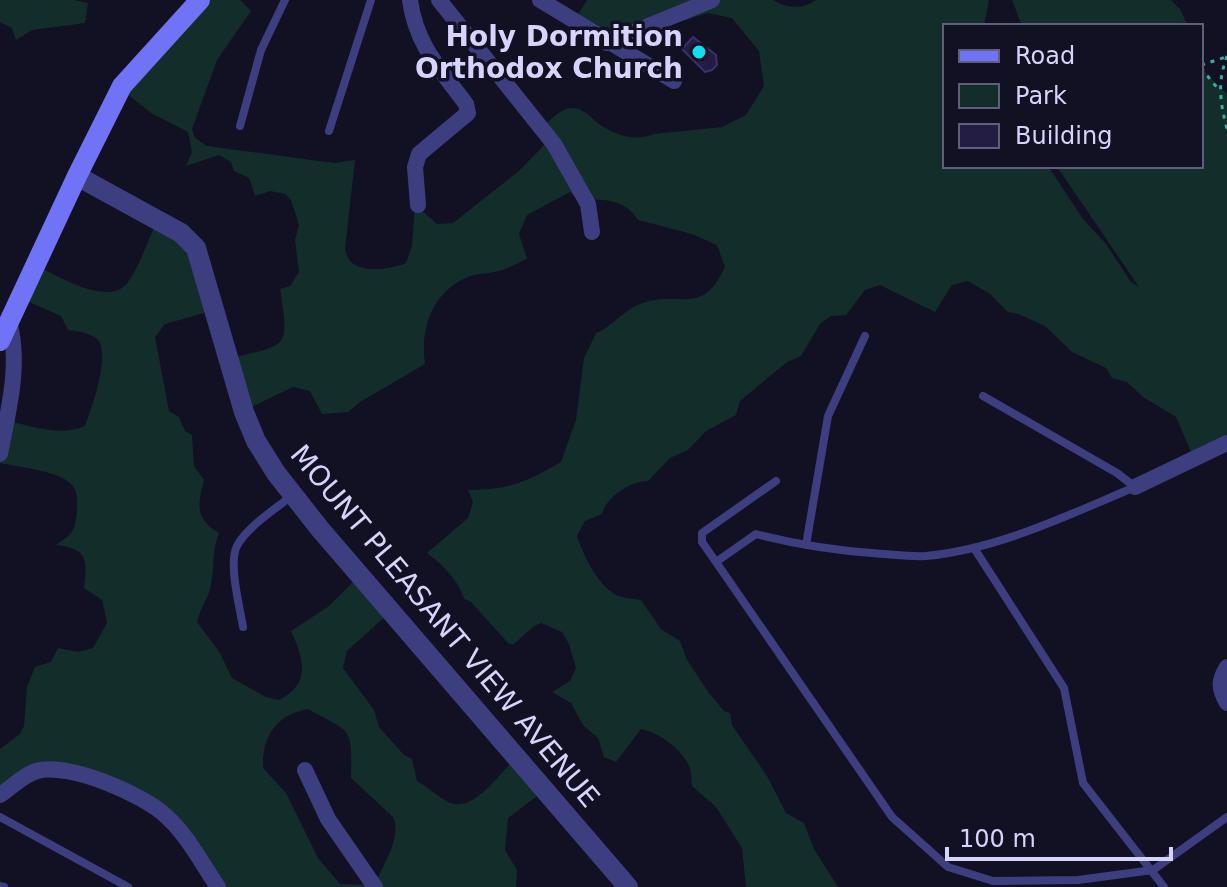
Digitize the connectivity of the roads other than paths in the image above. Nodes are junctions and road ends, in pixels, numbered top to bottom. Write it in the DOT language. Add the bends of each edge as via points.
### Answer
graph roads {
  1 [pos="200,0"];
  2 [pos="285,0"];
  3 [pos="371,0"];
  4 [pos="410,0"];
  5 [pos="439,0"];
  6 [pos="540,0"];
  7 [pos="712,0"];
  8 [pos="607,43"];
  9 [pos="674,81"];
  10 [pos="240,126"];
  11 [pos="329,131"];
  12 [pos="77,176"];
  13 [pos="418,205"];
  14 [pos="592,232"];
  15 [pos="4,321"];
  16 [pos="865,336"];
  17 [pos="0,341"];
  18 [pos="983,396"];
  19 [pos="1227,443"];
  20 [pos="0,454"];
  21 [pos="776,481"];
  22 [pos="1135,487"];
  23 [pos="293,495"];
  24 [pos="806,545"];
  25 [pos="974,548"];
  26 [pos="716,562"];
  27 [pos="243,627"];
  28 [pos="1224,672"];
  29 [pos="1227,703"];
  30 [pos="305,770"];
  31 [pos="0,795"];
  32 [pos="0,817"];
  33 [pos="1227,817"];
  34 [pos="1153,870"];
  35 [pos="371,881"];
  36 [pos="128,887"];
  37 [pos="218,887"];
  38 [pos="628,887"];
  39 [pos="1164,887"];
  1 -- 12 [label="main road" via="122,86"];
  2 -- 10 [label="lane" via="261,50"];
  3 -- 11 [label="lane"];
  4 -- 13 [label="street" via="422,46 468,113 419,154"];
  5 -- 14 [label="street" via="554,144 588,204"];
  6 -- 8 [label="street"];
  7 -- 8 [label="street"];
  8 -- 9 [label="street"];
  12 -- 15 [label="main road"];
  12 -- 23 [label="street, MOUNT PLEASANT VIEW AVENUE" via="172,227 196,248 244,412 256,441"];
  15 -- 17 [label="main road"];
  15 -- 20 [label="street" via="14,340 15,360"];
  16 -- 24 [label="lane" via="828,416"];
  18 -- 22 [label="lane"];
  19 -- 22 [label="street"];
  21 -- 26 [label="lane" via="702,533"];
  22 -- 25 [label="lane"];
  23 -- 27 [label="lane" via="236,547"];
  23 -- 38 [label="street, MOUNT PLEASANT VIEW AVENUE"];
  24 -- 25 [label="lane" via="924,556"];
  24 -- 26 [label="lane" via="756,534"];
  25 -- 34 [label="lane" via="1064,688 1083,783"];
  26 -- 34 [label="lane" via="892,817 948,867 993,881 1078,880"];
  28 -- 29 [label="street" via="1219,690"];
  30 -- 35 [label="street" via="328,819"];
  31 -- 37 [label="street" via="33,772 54,768 110,783 165,814"];
  32 -- 36 [label="lane"];
  33 -- 34 [label="lane"];
  34 -- 39 [label="lane"];
}
